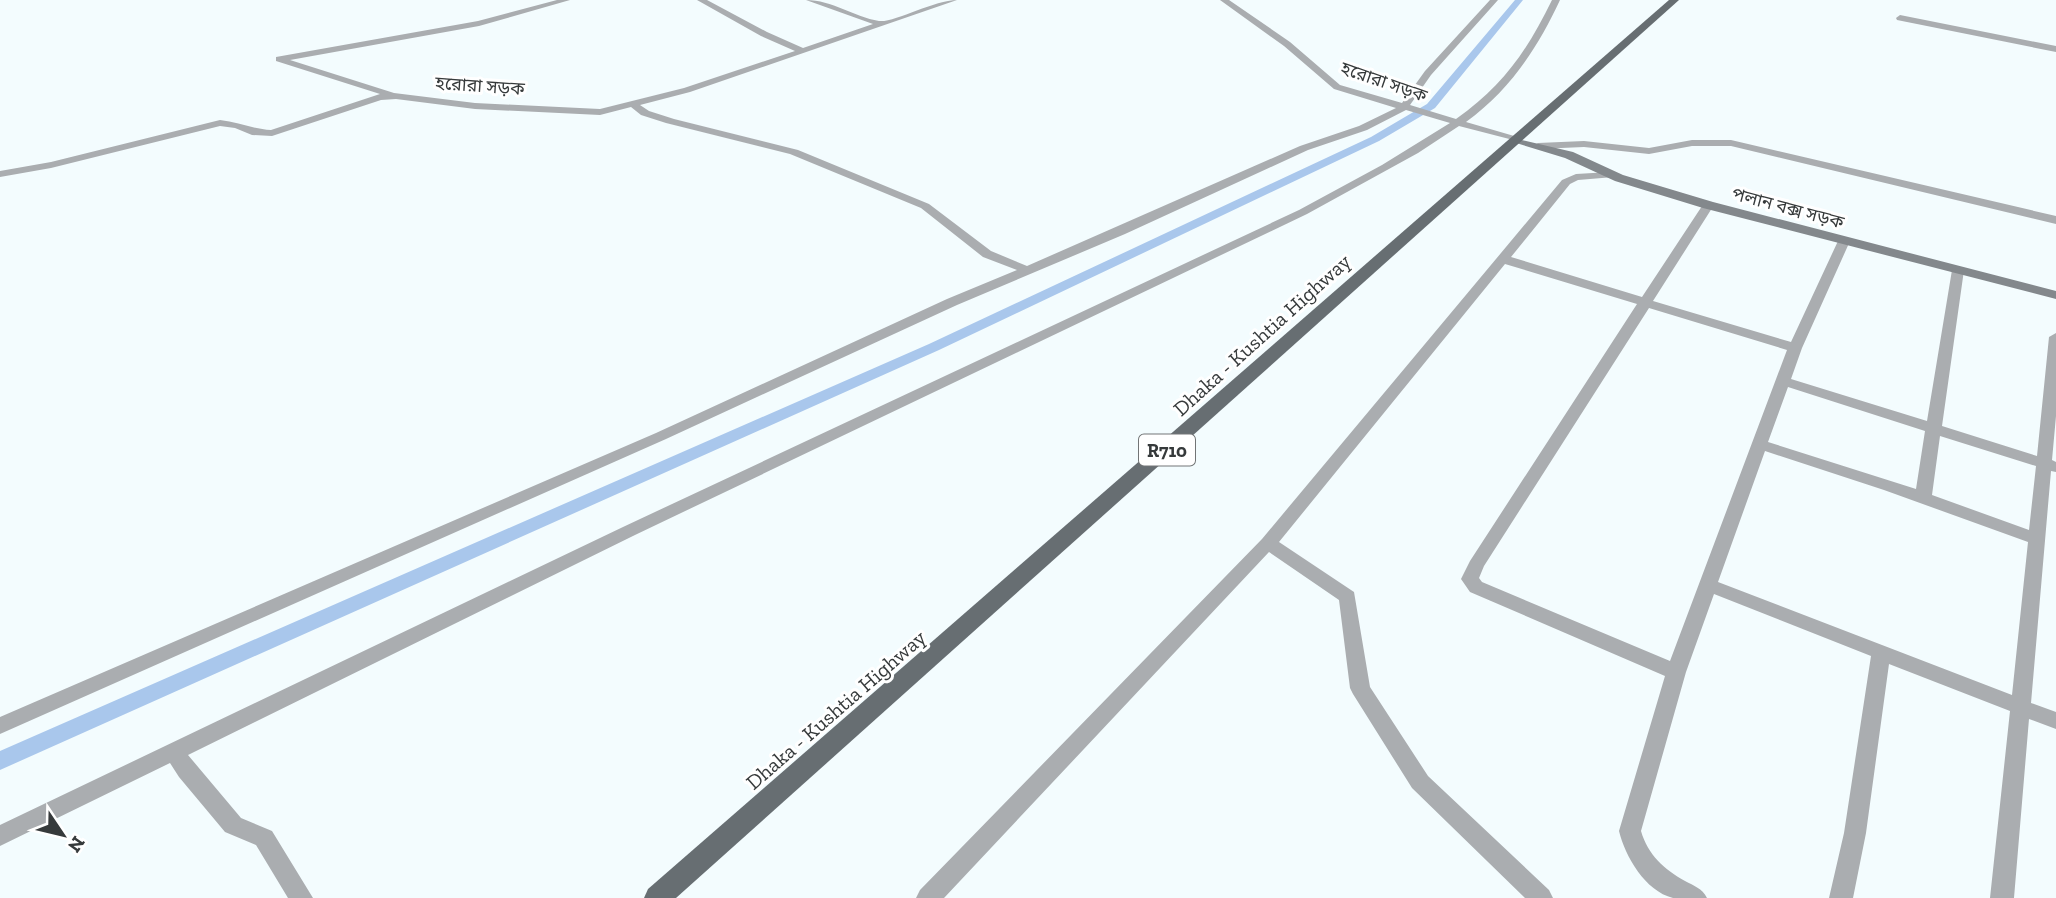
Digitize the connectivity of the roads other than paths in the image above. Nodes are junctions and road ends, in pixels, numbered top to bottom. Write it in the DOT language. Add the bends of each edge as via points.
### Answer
graph roads {
  1 [pos="566,0"];
  2 [pos="701,0"];
  3 [pos="810,0"];
  4 [pos="953,0"];
  5 [pos="1224,0"];
  6 [pos="1494,0"];
  7 [pos="1556,0"];
  8 [pos="1674,0"];
  9 [pos="1900,18"];
  10 [pos="880,24"];
  11 [pos="2056,49"];
  12 [pos="803,51"];
  13 [pos="396,96"];
  14 [pos="634,105"];
  15 [pos="1405,108"];
  16 [pos="1449,121"];
  17 [pos="1517,139"];
  18 [pos="1538,146"];
  19 [pos="0,174"];
  20 [pos="1610,175"];
  21 [pos="1708,205"];
  22 [pos="2056,220"];
  23 [pos="1844,242"];
  24 [pos="1503,259"];
  25 [pos="1027,270"];
  26 [pos="1958,270"];
  27 [pos="2056,295"];
  28 [pos="1644,303"];
  29 [pos="2056,337"];
  30 [pos="1795,348"];
  31 [pos="1783,381"];
  32 [pos="1932,427"];
  33 [pos="1759,444"];
  34 [pos="2050,465"];
  35 [pos="1923,497"];
  36 [pos="2036,539"];
  37 [pos="1268,544"];
  38 [pos="1708,585"];
  39 [pos="1881,652"];
  40 [pos="1676,671"];
  41 [pos="2020,707"];
  42 [pos="2056,721"];
  43 [pos="0,726"];
  44 [pos="175,752"];
  45 [pos="0,836"];
  46 [pos="301,898"];
  47 [pos="657,898"];
  48 [pos="928,898"];
  49 [pos="1541,898"];
  50 [pos="1695,898"];
  51 [pos="1841,898"];
  52 [pos="2002,898"];
  1 -- 13 [label="street" via="479,23 279,59"];
  2 -- 12 [label="street"];
  3 -- 10 [label="street"];
  4 -- 10 [label="street, হরোরা সড়ক"];
  5 -- 15 [label="street, হরোরা সড়ক" via="1287,44 1337,87"];
  6 -- 15 [label="street" via="1429,73"];
  7 -- 16 [label="street" via="1514,73 1485,101"];
  8 -- 17 [label="main road, Dhaka - Kushtia Highway / R710"];
  9 -- 11 [label="street"];
  10 -- 12 [label="street, হরোরা সড়ক"];
  12 -- 14 [label="street, হরোরা সড়ক"];
  13 -- 14 [label="street, হরোরা সড়ক" via="586,113"];
  13 -- 19 [label="street, হরোরা সড়ক" via="363,102 272,133 220,123"];
  14 -- 25 [label="street" via="670,121 794,152 925,206 987,254"];
  15 -- 16 [label="street, হরোরা সড়ক"];
  15 -- 25 [label="street"];
  16 -- 17 [label="street, হরোরা সড়ক"];
  16 -- 44 [label="street" via="1303,212"];
  17 -- 18 [label="main road, পলান বক্স সড়ক"];
  17 -- 47 [label="main road, Dhaka - Kushtia Highway / R710"];
  18 -- 20 [label="main road, পলান বক্স সড়ক"];
  18 -- 22 [label="street" via="1584,144 1649,151 1731,142"];
  20 -- 21 [label="main road, পলান বক্স সড়ক"];
  20 -- 24 [label="street" via="1570,179"];
  21 -- 23 [label="main road, পলান বক্স সড়ক"];
  21 -- 28 [label="street"];
  23 -- 26 [label="main road, পলান বক্স সড়ক"];
  23 -- 30 [label="street"];
  24 -- 28 [label="street"];
  24 -- 37 [label="street"];
  25 -- 43 [label="street" via="803,368 662,436"];
  26 -- 27 [label="main road, পলান বক্স সড়ক"];
  26 -- 32 [label="street"];
  28 -- 30 [label="street"];
  28 -- 40 [label="street" via="1470,579 1476,587"];
  29 -- 34 [label="street"];
  30 -- 31 [label="street"];
  31 -- 32 [label="street"];
  31 -- 33 [label="street"];
  32 -- 34 [label="street"];
  32 -- 35 [label="street"];
  33 -- 35 [label="street"];
  33 -- 38 [label="street"];
  34 -- 36 [label="street"];
  35 -- 36 [label="street"];
  36 -- 41 [label="street"];
  37 -- 48 [label="street"];
  37 -- 49 [label="street" via="1348,597 1360,688 1420,782"];
  38 -- 39 [label="street"];
  38 -- 40 [label="street"];
  39 -- 41 [label="street"];
  39 -- 51 [label="street"];
  40 -- 50 [label="street" via="1630,831 1632,843 1651,871"];
  41 -- 42 [label="street"];
  41 -- 52 [label="street"];
  44 -- 45 [label="street"];
  44 -- 46 [label="street" via="233,825 264,838"];
}
